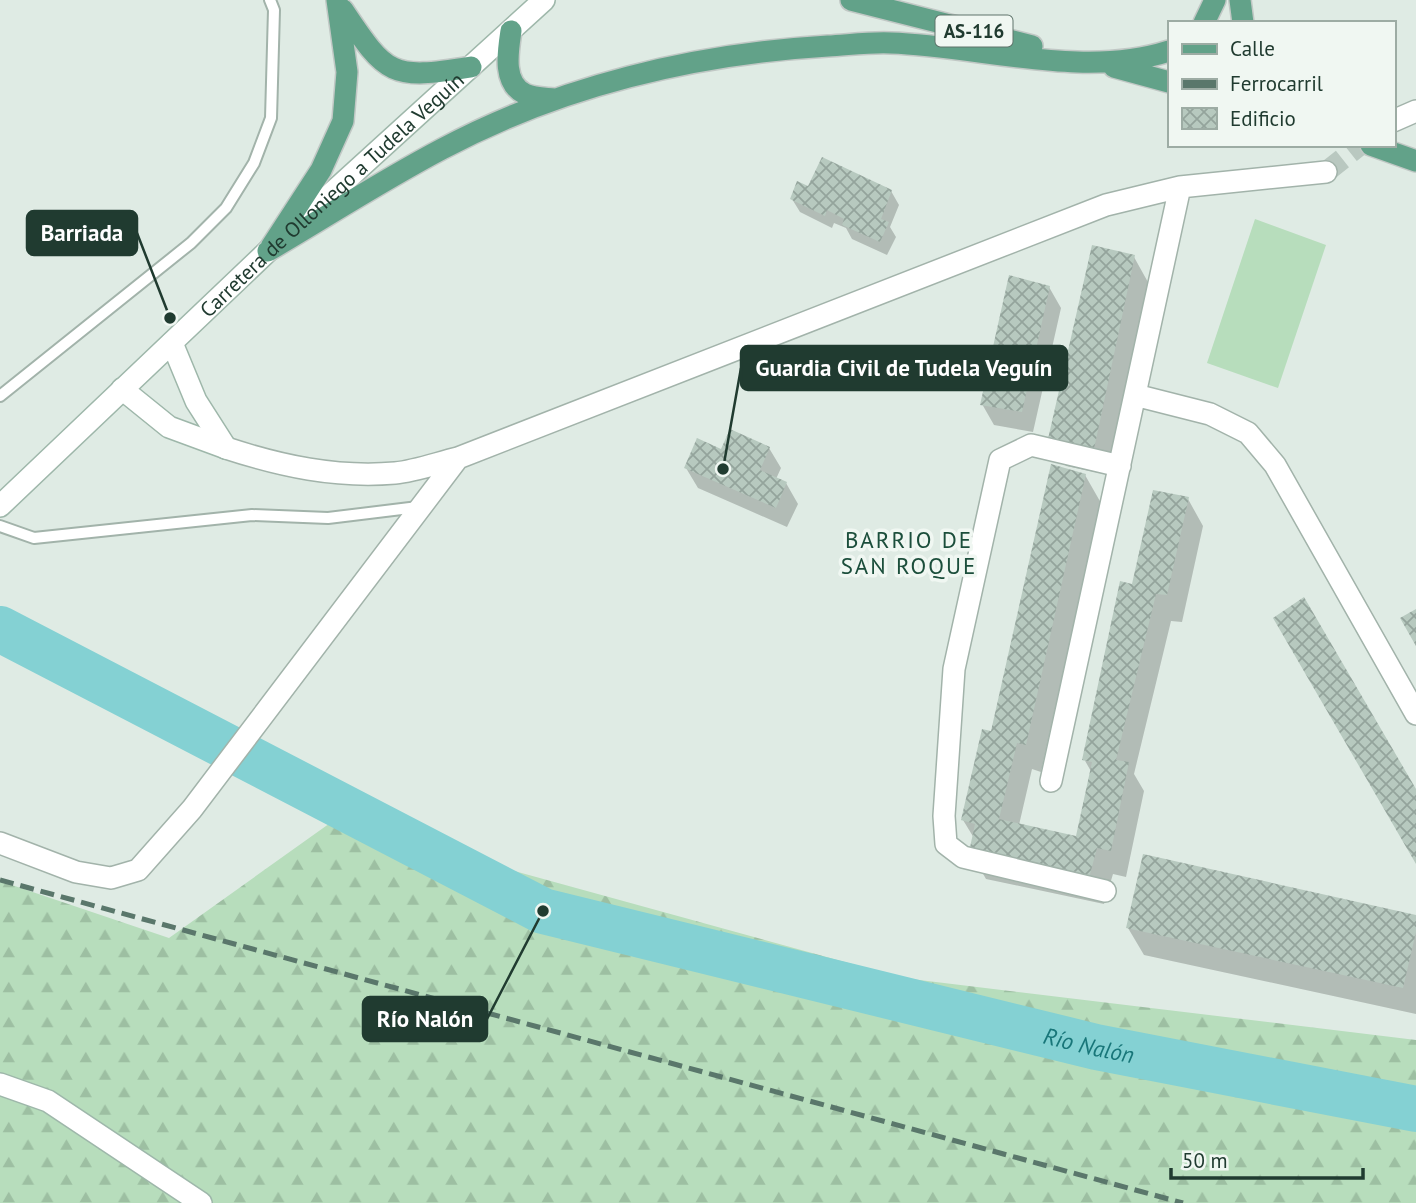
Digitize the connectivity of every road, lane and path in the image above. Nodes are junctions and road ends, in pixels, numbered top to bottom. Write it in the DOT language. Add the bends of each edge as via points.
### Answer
graph roads {
  1 [pos="270,0"];
  2 [pos="544,0"];
  3 [pos="851,0"];
  4 [pos="1216,0"];
  5 [pos="1240,0"];
  6 [pos="339,2"];
  7 [pos="1205,21"];
  8 [pos="1243,21"];
  9 [pos="511,31"];
  10 [pos="1168,51"];
  11 [pos="1097,62"];
  12 [pos="471,67"];
  13 [pos="1168,82"];
  14 [pos="554,99"];
  15 [pos="1416,111"];
  16 [pos="1395,120"];
  17 [pos="1377,147"];
  18 [pos="1416,161"];
  19 [pos="1326,172"];
  20 [pos="1180,187"];
  21 [pos="268,251"];
  22 [pos="172,343"];
  23 [pos="122,389"];
  24 [pos="1135,395"];
  25 [pos="0,396"];
  26 [pos="226,448"];
  27 [pos="458,458"];
  28 [pos="1120,466"];
  29 [pos="0,506"];
  30 [pos="421,507"];
  31 [pos="0,526"];
  32 [pos="1416,714"];
  33 [pos="1051,781"];
  34 [pos="0,843"];
  35 [pos="1105,891"];
  36 [pos="0,1084"];
  37 [pos="201,1203"];
  1 -- 25 [label="lane" via="274,10 271,118 264,141 226,208 191,243"];
  2 -- 9 [label="street, Carretera de Olloniego a Tudela Veguín"];
  3 -- 11 [label="main road, AS-116"];
  4 -- 7 [label="main road"];
  5 -- 8 [label="main road"];
  6 -- 12 [label="main road" via="375,58 391,68 423,75"];
  6 -- 21 [label="main road" via="347,72 343,121 321,170"];
  9 -- 12 [label="street, Carretera de Olloniego a Tudela Veguín"];
  9 -- 14 [label="main road" via="509,74 516,86 525,94"];
  10 -- 11 [label="main road" via="1141,60"];
  11 -- 13 [label="main road, AS-116"];
  11 -- 14 [label="main road" via="890,43 779,49 672,66"];
  12 -- 21 [label="street, Carretera de Olloniego a Tudela Veguín"];
  14 -- 21 [label="main road" via="442,149"];
  15 -- 16 [label="street"];
  17 -- 18 [label="main road"];
  19 -- 20 [label="street"];
  20 -- 24 [label="street"];
  20 -- 27 [label="street" via="1106,205"];
  21 -- 22 [label="street, Carretera de Olloniego a Tudela Veguín"];
  22 -- 23 [label="street, Carretera de Olloniego a Tudela Veguín"];
  22 -- 26 [label="street" via="196,401"];
  23 -- 26 [label="street" via="169,427"];
  23 -- 29 [label="street, Carretera de Olloniego a Tudela Veguín"];
  24 -- 28 [label="street"];
  24 -- 32 [label="street" via="1210,414 1248,433 1275,465"];
  26 -- 27 [label="street" via="275,464 326,472 396,473"];
  27 -- 30 [label="street"];
  28 -- 33 [label="street"];
  28 -- 35 [label="street" via="1031,445 1000,460 954,669 944,816 946,844 963,857"];
  30 -- 31 [label="lane" via="328,518 252,515 34,538"];
  30 -- 34 [label="street" via="192,809 138,870 111,878 76,872"];
  36 -- 37 [label="street" via="48,1101"];
}
